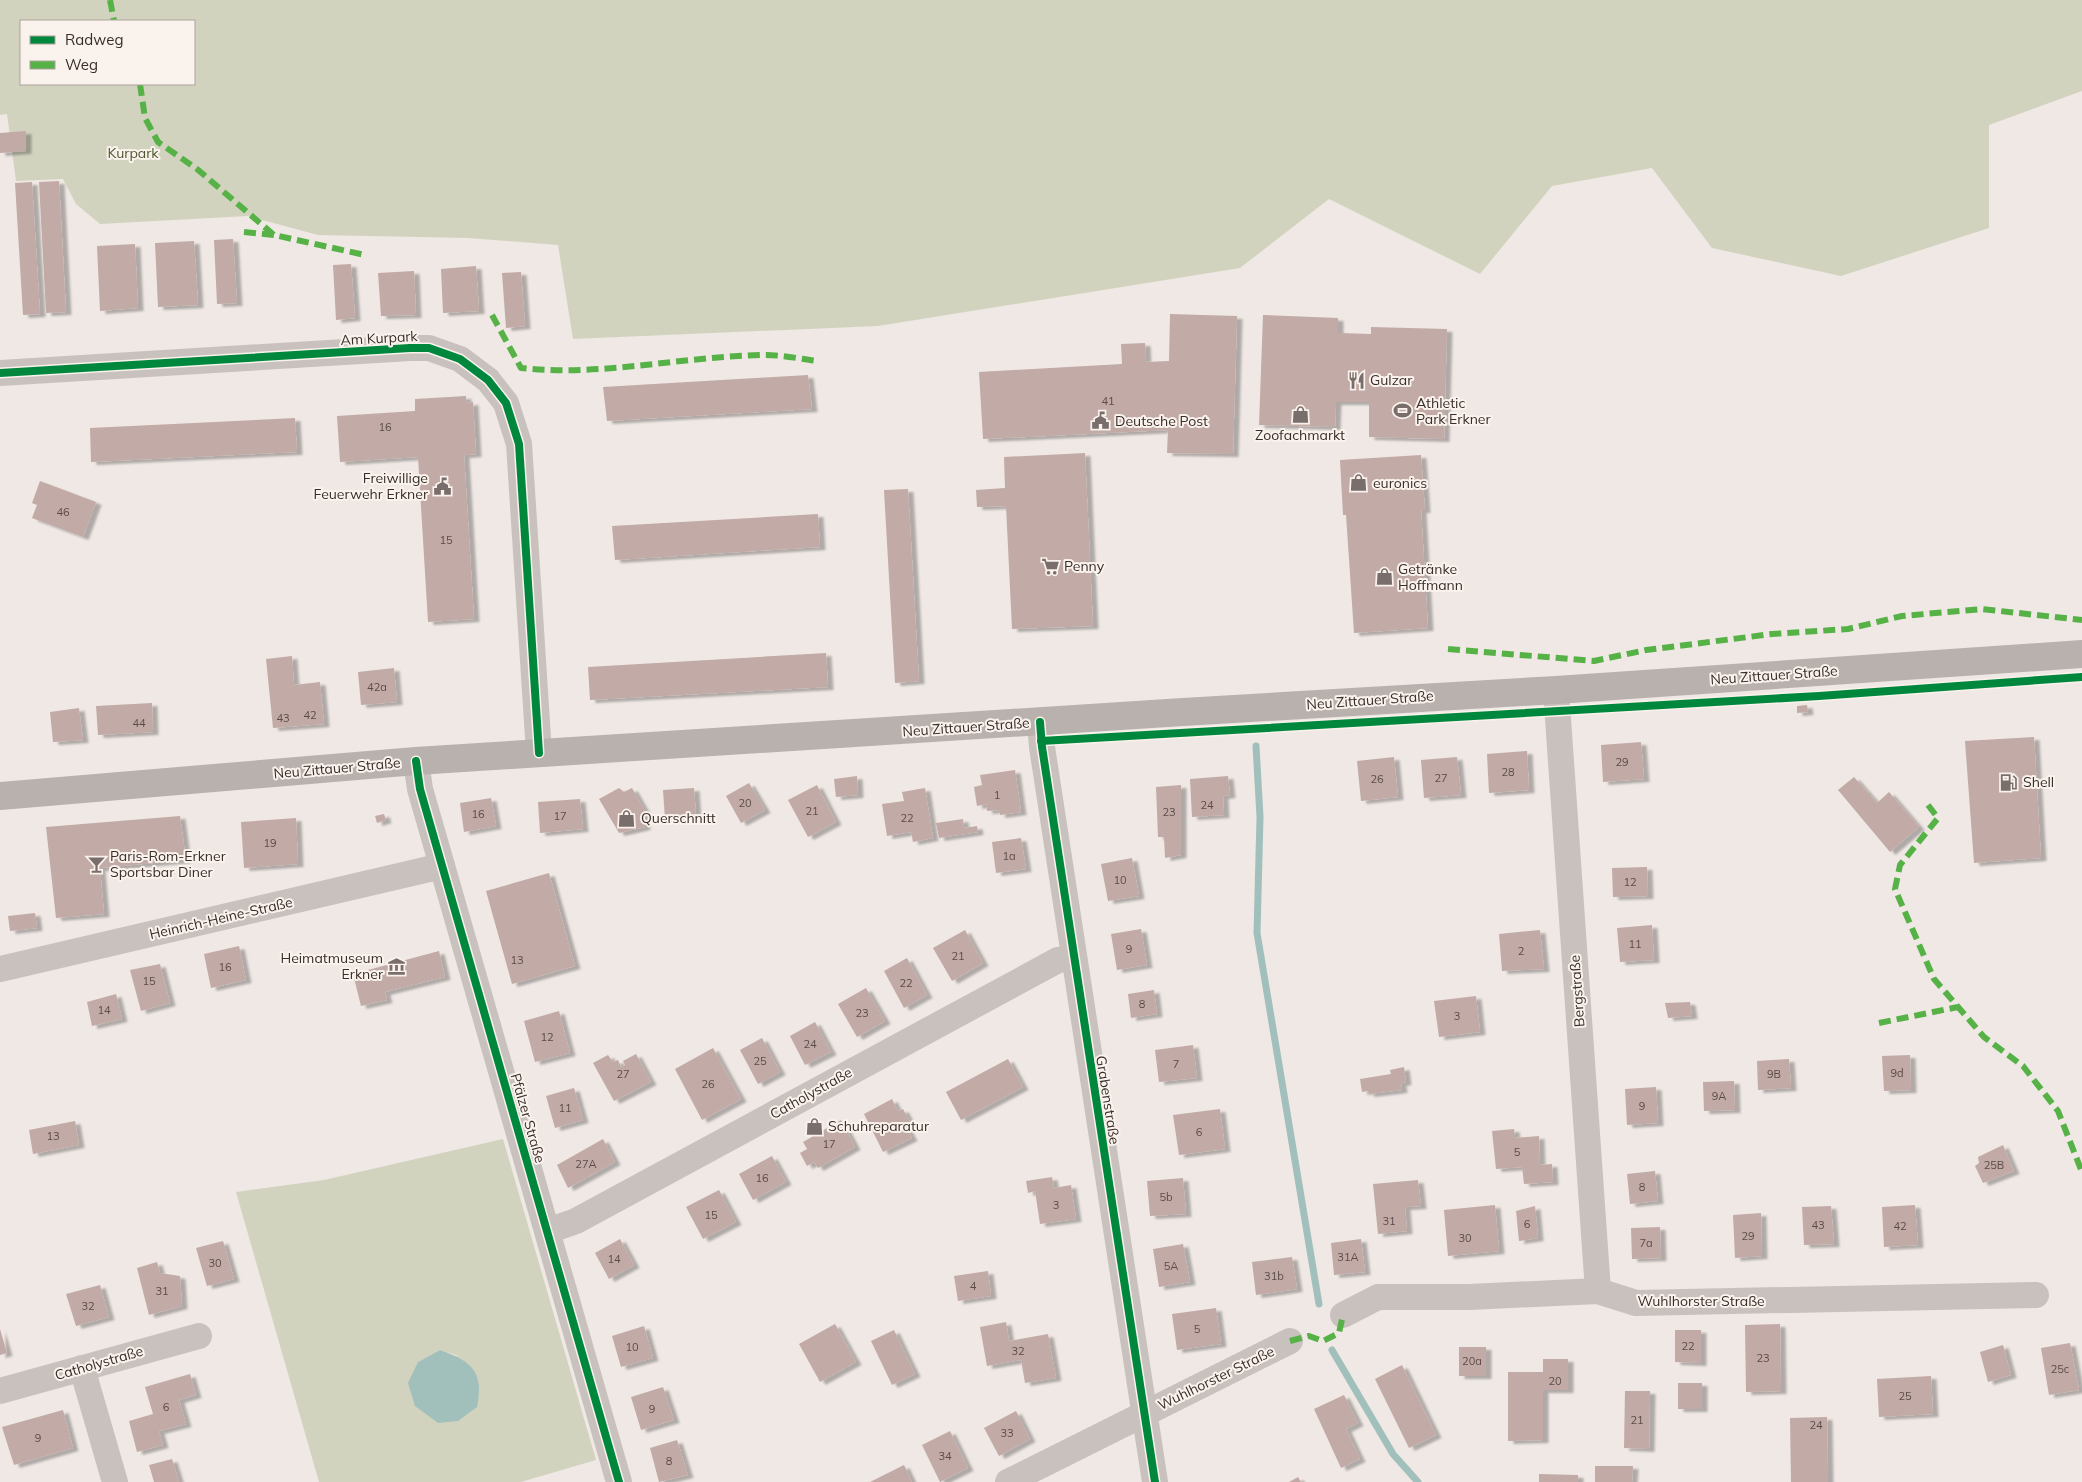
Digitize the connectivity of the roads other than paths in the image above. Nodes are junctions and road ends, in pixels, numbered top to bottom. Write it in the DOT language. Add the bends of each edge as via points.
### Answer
graph roads {
  1 [pos="0,373"];
  2 [pos="2082,654"];
  3 [pos="1556,690"];
  4 [pos="1040,722"];
  5 [pos="539,753"];
  6 [pos="416,761"];
  7 [pos="0,796"];
  8 [pos="442,866"];
  9 [pos="1074,958"];
  10 [pos="0,969"];
  11 [pos="548,1231"];
  12 [pos="1598,1291"];
  13 [pos="2036,1295"];
  14 [pos="1343,1315"];
  15 [pos="199,1336"];
  16 [pos="1290,1341"];
  17 [pos="82,1368"];
  18 [pos="0,1391"];
  19 [pos="1144,1413"];
  20 [pos="115,1482"];
  21 [pos="619,1482"];
  22 [pos="1008,1482"];
  23 [pos="1155,1482"];
  1 -- 5 [label="street, Am Kurpark" via="410,348 429,348 460,359 488,380 506,403 519,444"];
  2 -- 3 [label="main road, Neu Zittauer Straße"];
  3 -- 4 [label="main road, Neu Zittauer Straße"];
  3 -- 12 [label="street, Bergstraße"];
  4 -- 5 [label="main road, Neu Zittauer Straße"];
  4 -- 9 [label="street, Grabenstraße"];
  5 -- 6 [label="main road, Neu Zittauer Straße"];
  6 -- 7 [label="main road, Neu Zittauer Straße"];
  6 -- 8 [label="street, Pfälzer Straße" via="420,789"];
  8 -- 10 [label="street, Heinrich-Heine-Straße"];
  8 -- 11 [label="street, Pfälzer Straße"];
  9 -- 11 [label="street, Catholystraße" via="1058,960 576,1221"];
  9 -- 19 [label="street, Grabenstraße"];
  11 -- 21 [label="street, Pfälzer Straße"];
  12 -- 13 [label="street, Wuhlhorster Straße" via="1636,1302"];
  12 -- 14 [label="street, Wuhlhorster Straße" via="1378,1297"];
  15 -- 17 [label="street, Catholystraße"];
  16 -- 19 [label="street, Wuhlhorster Straße"];
  17 -- 18 [label="street, Catholystraße"];
  17 -- 20 [label="street"];
  19 -- 22 [label="street, Wuhlhorster Straße"];
  19 -- 23 [label="street, Grabenstraße"];
}
